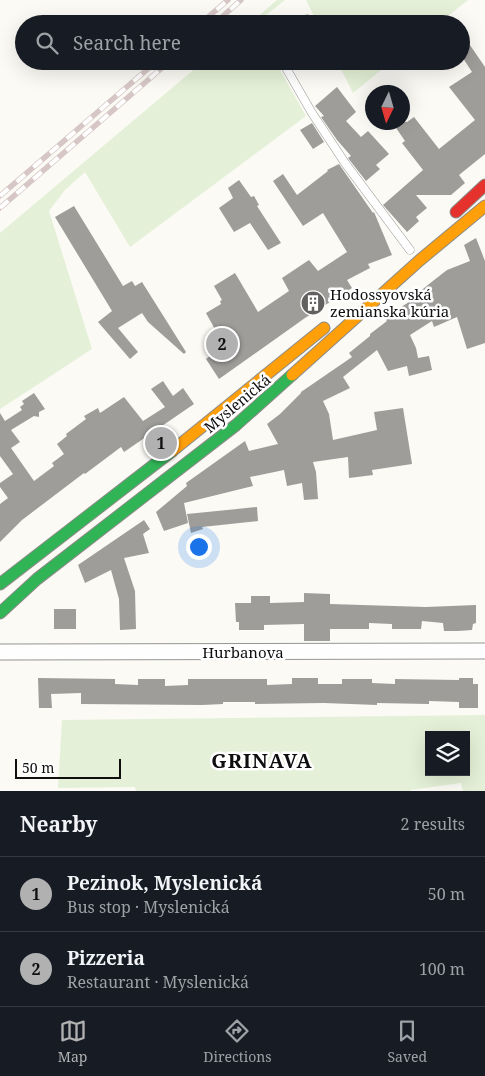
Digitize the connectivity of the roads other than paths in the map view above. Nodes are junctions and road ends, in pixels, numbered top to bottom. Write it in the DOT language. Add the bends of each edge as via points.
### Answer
graph roads {
  1 [pos="287,70"];
  2 [pos="485,185"];
  3 [pos="485,206"];
  4 [pos="444,221"];
  5 [pos="410,250"];
  6 [pos="330,323"];
  7 [pos="0,584"];
  8 [pos="0,612"];
  9 [pos="485,651"];
  10 [pos="0,652"];
  1 -- 5 [label="lane" via="336,149"];
  2 -- 4 [label="main road"];
  3 -- 8 [label="main road, Myslenická" via="236,425 37,579"];
  6 -- 7 [label="main road, Myslenická" via="254,387"];
  9 -- 10 [label="street, Hurbanova"];
}
